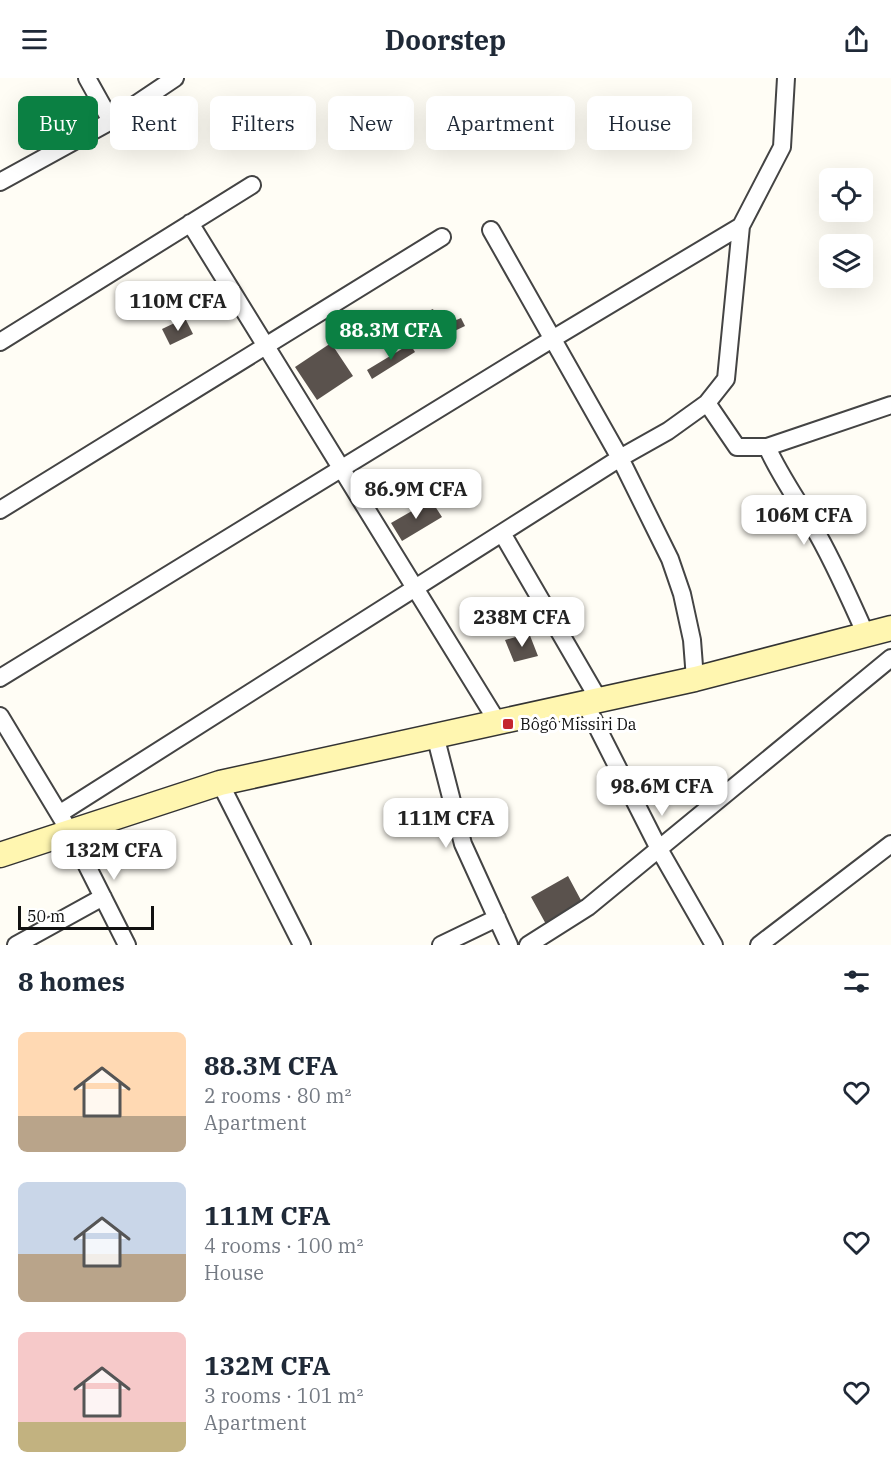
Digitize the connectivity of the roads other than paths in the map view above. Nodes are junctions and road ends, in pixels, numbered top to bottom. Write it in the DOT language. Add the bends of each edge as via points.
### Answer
graph roads {
  1 [pos="87,78"];
  2 [pos="175,78"];
  3 [pos="786,78"];
  4 [pos="148,96"];
  5 [pos="110,119"];
  6 [pos="110,122"];
  7 [pos="0,182"];
  8 [pos="252,185"];
  9 [pos="190,223"];
  10 [pos="741,226"];
  11 [pos="491,230"];
  12 [pos="442,237"];
  13 [pos="554,338"];
  14 [pos="0,342"];
  15 [pos="266,346"];
  16 [pos="707,403"];
  17 [pos="891,405"];
  18 [pos="767,447"];
  19 [pos="621,458"];
  20 [pos="342,468"];
  21 [pos="0,510"];
  22 [pos="502,533"];
  23 [pos="415,588"];
  24 [pos="891,628"];
  25 [pos="866,635"];
  26 [pos="891,658"];
  27 [pos="0,678"];
  28 [pos="695,679"];
  29 [pos="592,701"];
  30 [pos="0,716"];
  31 [pos="497,721"];
  32 [pos="435,735"];
  33 [pos="220,783"];
  34 [pos="64,823"];
  35 [pos="891,844"];
  36 [pos="659,849"];
  37 [pos="0,855"];
  38 [pos="103,897"];
  39 [pos="497,918"];
  40 [pos="16,945"];
  41 [pos="127,945"];
  42 [pos="302,945"];
  43 [pos="441,945"];
  44 [pos="509,945"];
  45 [pos="528,945"];
  46 [pos="714,945"];
  47 [pos="759,945"];
  1 -- 5 [label="street"];
  2 -- 4 [label="street"];
  3 -- 10 [label="street" via="782,147"];
  6 -- 7 [label="street"];
  8 -- 9 [label="street"];
  9 -- 14 [label="street"];
  9 -- 15 [label="street"];
  10 -- 13 [label="street"];
  10 -- 16 [label="street" via="726,379"];
  11 -- 13 [label="street"];
  12 -- 15 [label="street"];
  13 -- 19 [label="street"];
  13 -- 20 [label="street"];
  15 -- 20 [label="street"];
  15 -- 21 [label="street"];
  16 -- 18 [label="street" via="737,447"];
  16 -- 19 [label="street"];
  17 -- 18 [label="street"];
  18 -- 25 [label="street" via="818,534"];
  19 -- 22 [label="street"];
  19 -- 28 [label="street" via="670,559 682,594"];
  20 -- 23 [label="street"];
  20 -- 27 [label="street"];
  22 -- 23 [label="street"];
  22 -- 29 [label="street"];
  23 -- 31 [label="street"];
  23 -- 34 [label="street"];
  24 -- 25 [label="main road"];
  25 -- 28 [label="main road"];
  26 -- 36 [label="street"];
  28 -- 29 [label="main road"];
  29 -- 31 [label="main road"];
  29 -- 36 [label="street"];
  30 -- 34 [label="street"];
  31 -- 32 [label="main road"];
  32 -- 33 [label="main road"];
  32 -- 39 [label="street" via="463,844"];
  33 -- 34 [label="main road"];
  33 -- 42 [label="street"];
  34 -- 37 [label="main road"];
  34 -- 38 [label="street"];
  35 -- 47 [label="street"];
  36 -- 45 [label="street" via="588,907"];
  36 -- 46 [label="street"];
  38 -- 40 [label="street"];
  38 -- 41 [label="street"];
  39 -- 43 [label="street"];
  39 -- 44 [label="street"];
}
